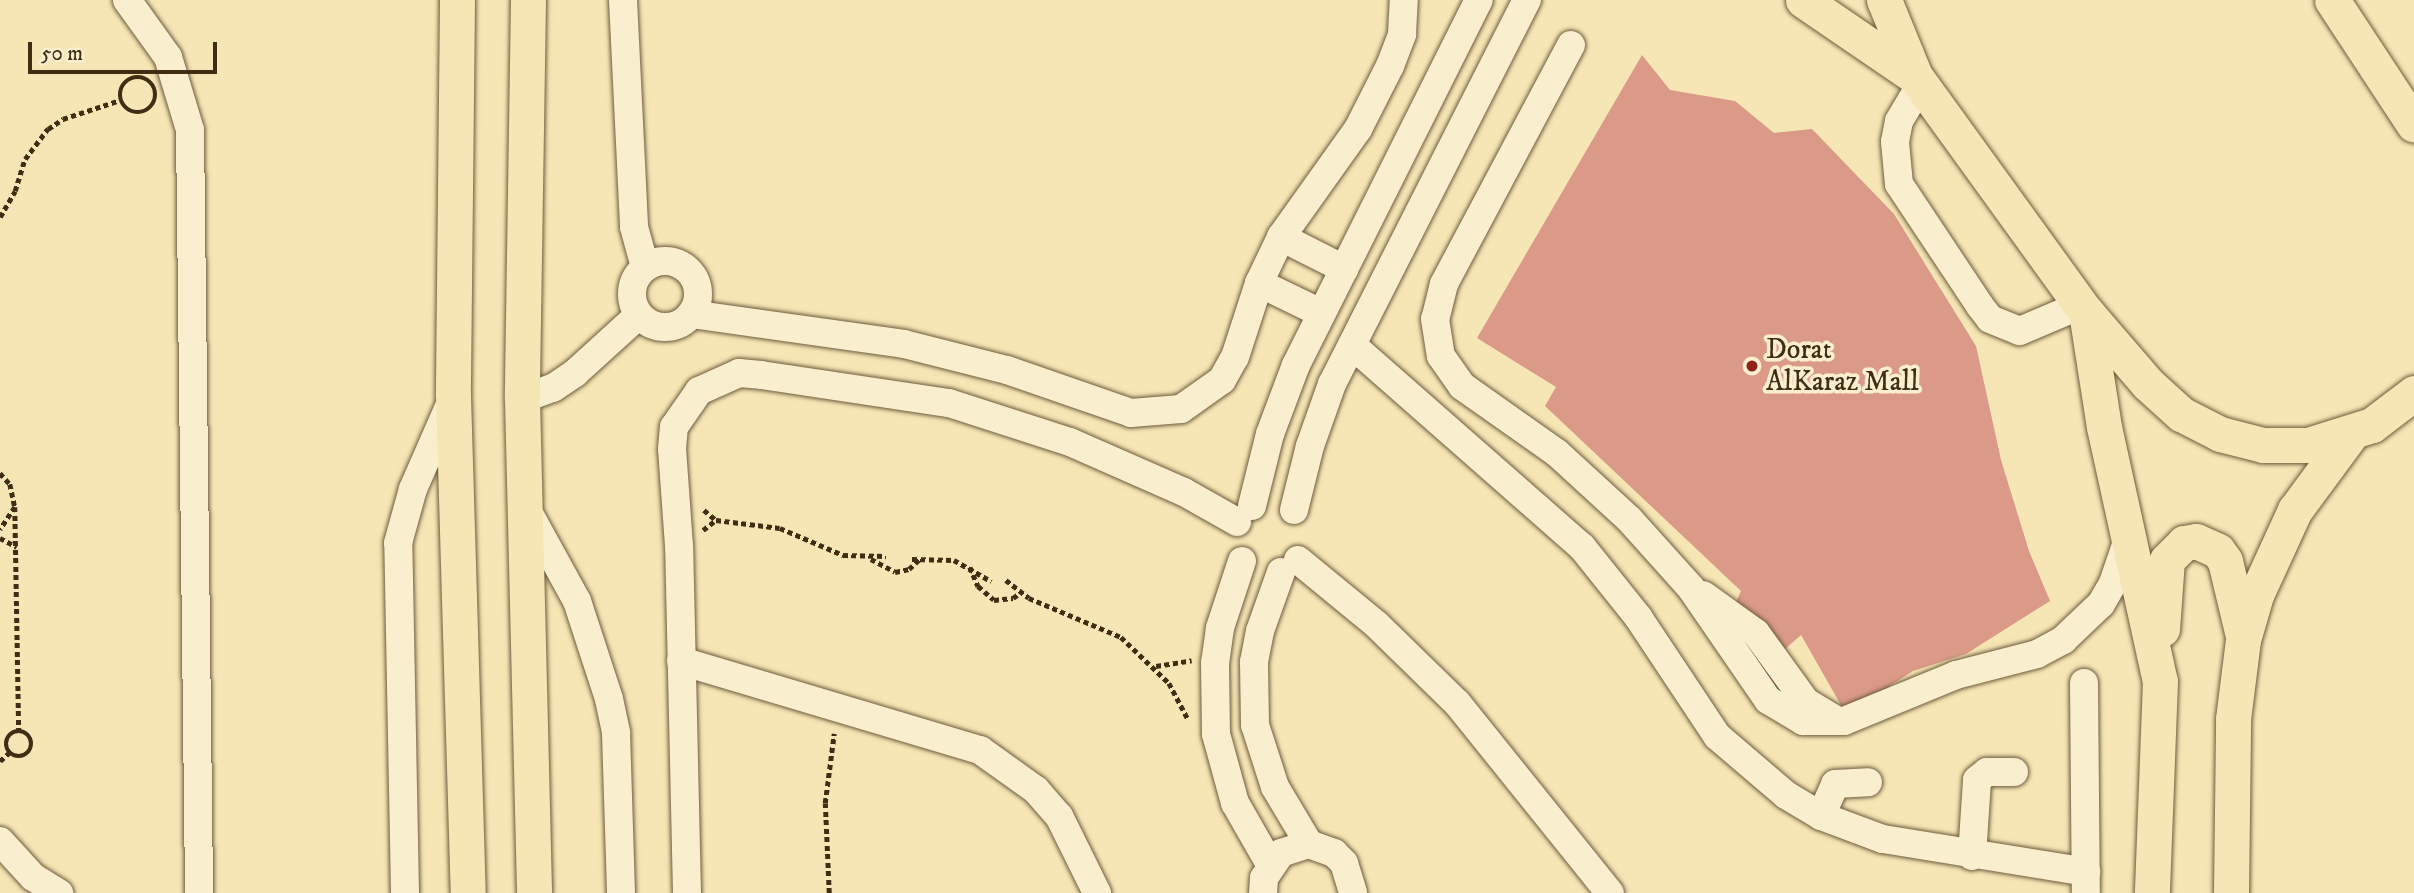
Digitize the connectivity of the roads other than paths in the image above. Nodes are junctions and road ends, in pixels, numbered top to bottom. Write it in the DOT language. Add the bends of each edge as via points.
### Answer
graph roads {
  1 [pos="127,0"];
  2 [pos="457,0"];
  3 [pos="528,0"];
  4 [pos="623,0"];
  5 [pos="1404,0"];
  6 [pos="1479,0"];
  7 [pos="1527,0"];
  8 [pos="1803,0"];
  9 [pos="1884,0"];
  10 [pos="2332,0"];
  11 [pos="1571,45"];
  12 [pos="2366,51"];
  13 [pos="1918,80"];
  14 [pos="2414,90"];
  15 [pos="2414,125"];
  16 [pos="1281,237"];
  17 [pos="645,267"];
  18 [pos="1344,269"];
  19 [pos="1259,283"];
  20 [pos="2084,308"];
  21 [pos="1321,313"];
  22 [pos="691,314"];
  23 [pos="639,315"];
  24 [pos="1352,345"];
  25 [pos="453,396"];
  26 [pos="523,398"];
  27 [pos="2407,404"];
  28 [pos="2351,434"];
  29 [pos="527,510"];
  30 [pos="1294,510"];
  31 [pos="1245,514"];
  32 [pos="2129,536"];
  33 [pos="1242,561"];
  34 [pos="1290,566"];
  35 [pos="2243,640"];
  36 [pos="681,661"];
  37 [pos="2160,681"];
  38 [pos="2084,684"];
  39 [pos="2014,772"];
  40 [pos="1868,782"];
  41 [pos="1821,816"];
  42 [pos="0,841"];
  43 [pos="1309,844"];
  44 [pos="1972,856"];
  45 [pos="1270,864"];
  46 [pos="2086,883"];
  47 [pos="59,893"];
  48 [pos="199,893"];
  49 [pos="405,893"];
  50 [pos="468,893"];
  51 [pos="534,893"];
  52 [pos="621,893"];
  53 [pos="687,893"];
  54 [pos="1097,893"];
  55 [pos="1263,893"];
  56 [pos="1353,893"];
  57 [pos="1610,893"];
  58 [pos="2152,893"];
  59 [pos="2231,893"];
  1 -- 48 [label="street" via="168,57 190,130"];
  2 -- 25 [label="main road"];
  3 -- 26 [label="main road"];
  4 -- 17 [label="street" via="634,227"];
  5 -- 16 [label="street" via="1402,34 1375,98"];
  6 -- 18 [label="street"];
  7 -- 24 [label="street"];
  8 -- 13 [label="main road"];
  9 -- 13 [label="main road"];
  10 -- 12 [label="main road"];
  11 -- 32 [label="street" via="1444,284 1436,310 1441,356 1462,386 1594,485 1691,588 1768,700 1803,721 1844,721 1956,675 2052,648 2101,604"];
  12 -- 14 [label="main road"];
  12 -- 15 [label="main road"];
  13 -- 20 [label="main road"];
  13 -- 20 [label="street" via="1899,121 1895,142 1899,184 1980,306 2004,327 2020,331"];
  16 -- 18 [label="street"];
  16 -- 19 [label="street"];
  17 -- 22 [label="street" via="660,261 676,262 689,271 697,284 698,300"];
  17 -- 23 [label="street" via="631,290"];
  18 -- 21 [label="street"];
  19 -- 21 [label="street"];
  19 -- 22 [label="street" via="1235,357 1222,380 1181,410 1156,415 1131,413 1006,370 904,344"];
  20 -- 28 [label="main road" via="2148,384 2181,414 2220,434 2274,445 2308,445"];
  20 -- 32 [label="main road"];
  21 -- 31 [label="street" via="1282,399"];
  22 -- 23 [label="street" via="680,324 665,327"];
  23 -- 26 [label="street" via="575,373 546,391"];
  24 -- 30 [label="street" via="1320,414"];
  24 -- 41 [label="street" via="1550,515 1611,581 1717,736 1754,771"];
  25 -- 49 [label="street" via="413,489 398,542"];
  25 -- 50 [label="main road"];
  26 -- 29 [label="main road"];
  27 -- 28 [label="main road"];
  28 -- 35 [label="main road" via="2321,470 2279,541"];
  29 -- 51 [label="main road"];
  29 -- 52 [label="street" via="577,601 609,699 616,733"];
  30 -- 31 [label="street" via="1274,502"];
  30 -- 34 [label="street" via="1306,534"];
  31 -- 33 [label="street" via="1234,536"];
  31 -- 36 [label="street" via="1010,420 886,391 739,373 699,391 674,427"];
  32 -- 37 [label="main road"];
  33 -- 34 [label="street" via="1254,570"];
  33 -- 45 [label="street" via="1216,654 1216,734 1235,803"];
  34 -- 43 [label="street" via="1254,662 1255,725 1275,788"];
  34 -- 57 [label="street" via="1377,625 1457,703"];
  35 -- 37 [label="main road" via="2225,562 2208,544 2184,543 2174,550 2164,572"];
  35 -- 59 [label="main road" via="2232,719"];
  36 -- 53 [label="street"];
  36 -- 54 [label="street" via="948,737 1009,768 1059,816"];
  37 -- 58 [label="main road"];
  38 -- 46 [label="street"];
  39 -- 44 [label="street" via="1987,772 1977,780"];
  40 -- 41 [label="street" via="1835,784"];
  41 -- 44 [label="street" via="1883,839"];
  42 -- 47 [label="street" via="33,877"];
  43 -- 45 [label="street" via="1288,850"];
  43 -- 56 [label="street" via="1335,853 1344,863"];
  44 -- 46 [label="street"];
  45 -- 55 [label="street"];
}
